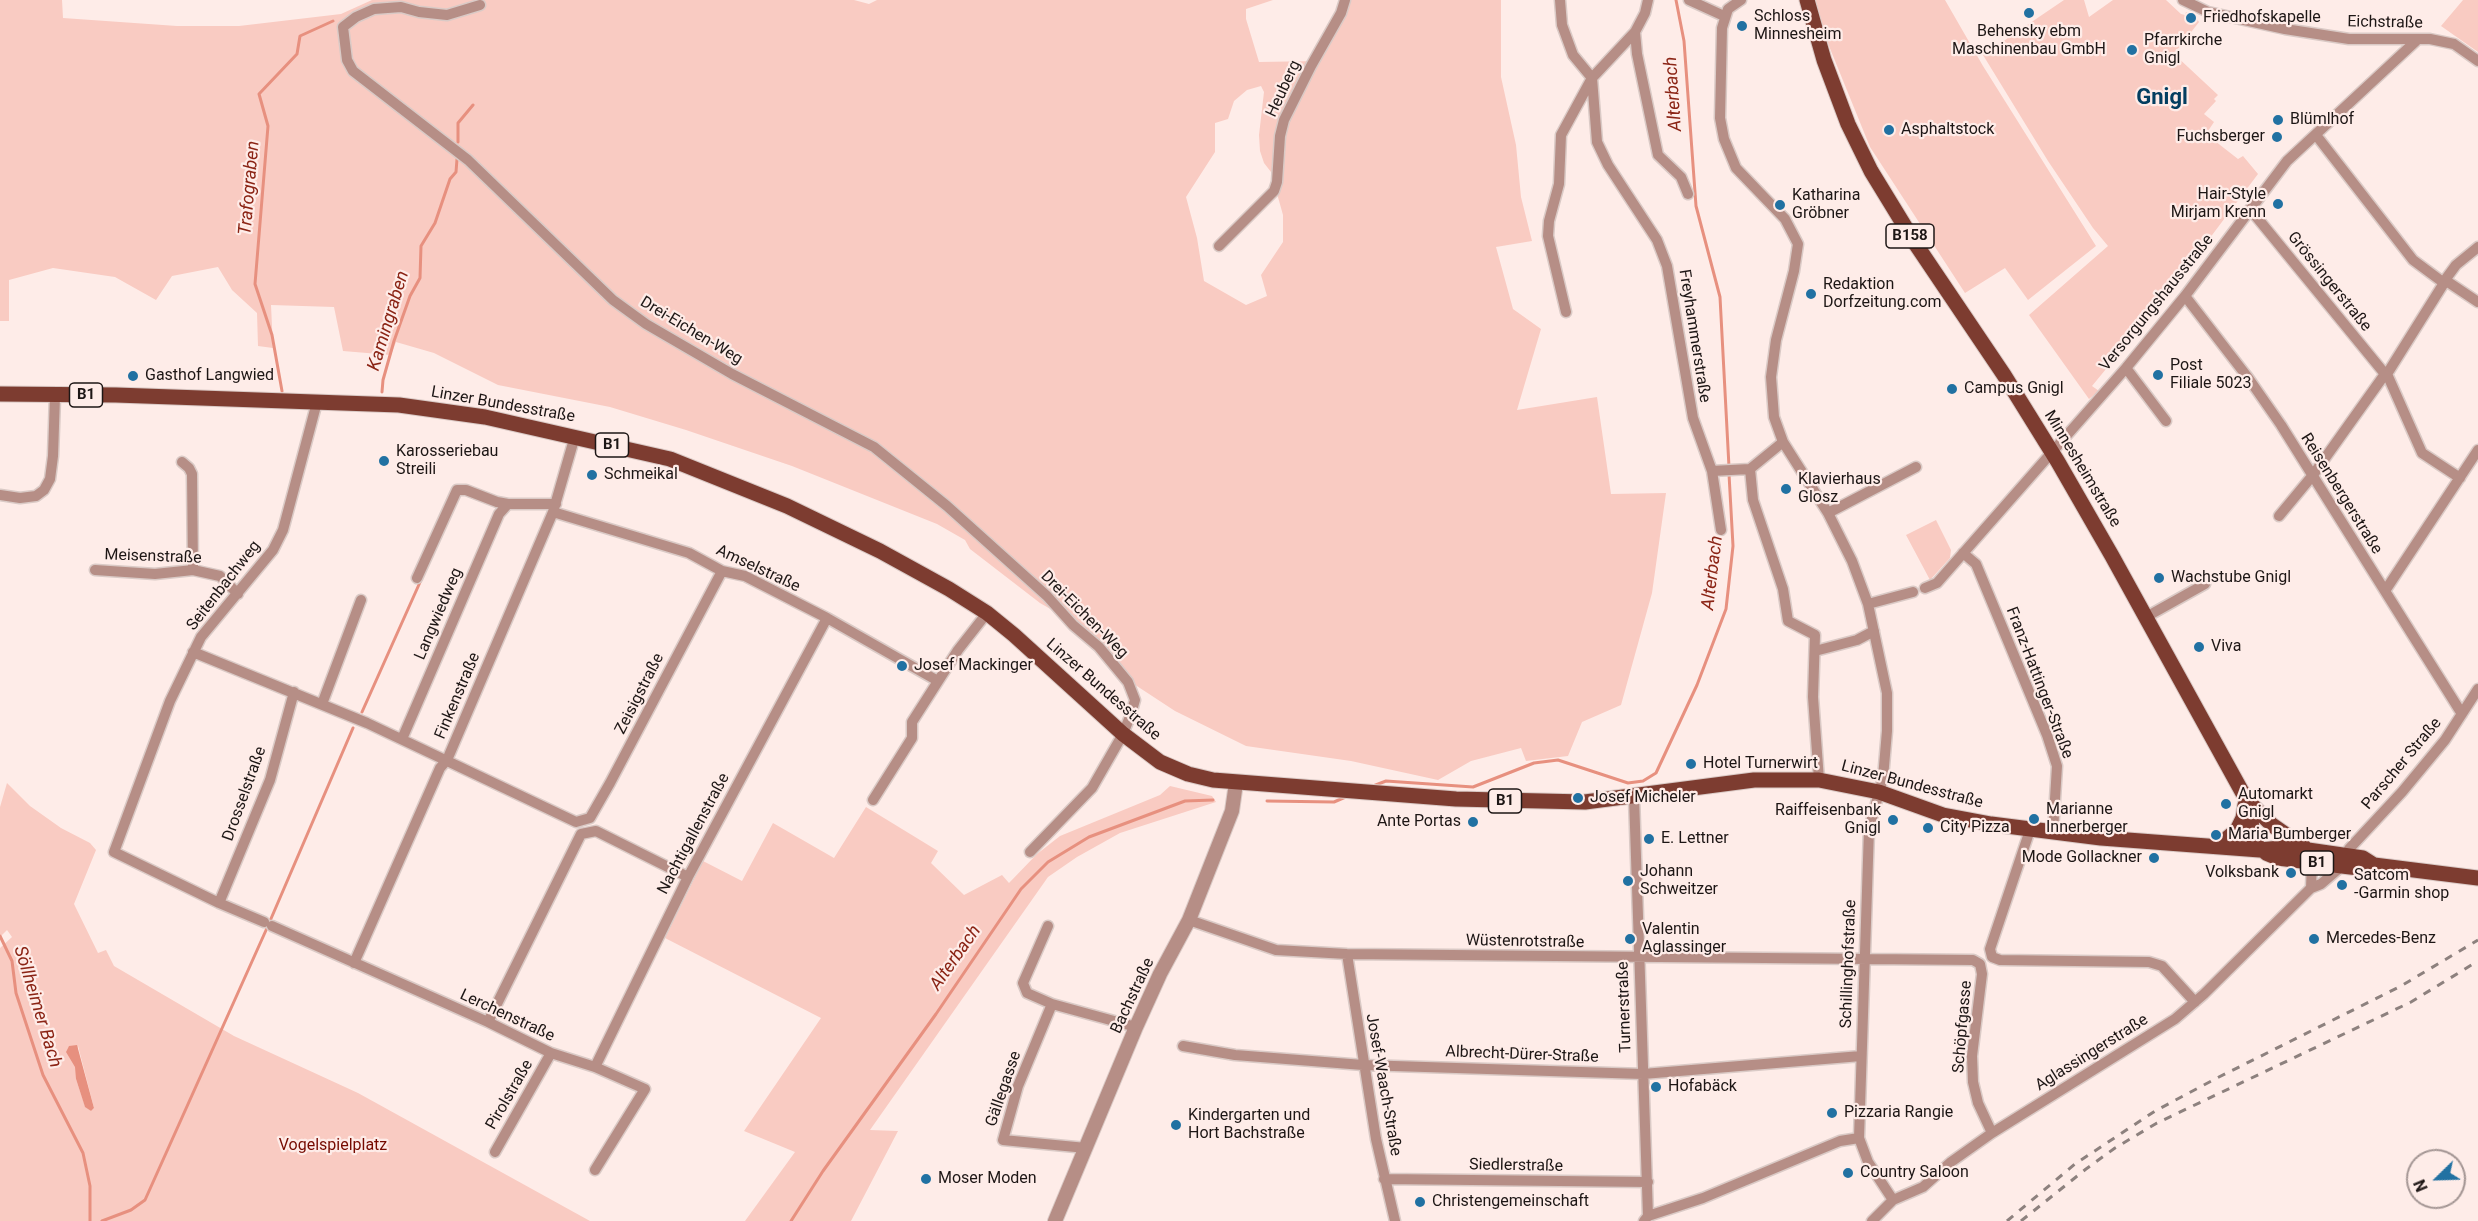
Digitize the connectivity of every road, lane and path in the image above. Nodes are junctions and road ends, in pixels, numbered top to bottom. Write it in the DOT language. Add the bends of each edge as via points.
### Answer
graph roads {
  1 [pos="1345,0"];
  2 [pos="1560,0"];
  3 [pos="1648,0"];
  4 [pos="1689,0"];
  5 [pos="1741,0"];
  6 [pos="1807,0"];
  7 [pos="2183,0"];
  8 [pos="480,5"];
  9 [pos="1724,16"];
  10 [pos="1635,32"];
  11 [pos="2416,41"];
  12 [pos="2478,61"];
  13 [pos="1592,78"];
  14 [pos="2316,135"];
  15 [pos="1688,194"];
  16 [pos="2250,209"];
  17 [pos="1218,246"];
  18 [pos="2478,247"];
  19 [pos="2444,282"];
  20 [pos="2185,296"];
  21 [pos="2478,302"];
  22 [pos="1566,312"];
  23 [pos="2126,368"];
  24 [pos="0,394"];
  25 [pos="55,396"];
  26 [pos="317,402"];
  27 [pos="2166,422"];
  28 [pos="575,436"];
  29 [pos="1783,442"];
  30 [pos="2478,450"];
  31 [pos="2052,452"];
  32 [pos="182,462"];
  33 [pos="1916,467"];
  34 [pos="1750,469"];
  35 [pos="1717,471"];
  36 [pos="2313,475"];
  37 [pos="2460,478"];
  38 [pos="0,495"];
  39 [pos="508,504"];
  40 [pos="554,508"];
  41 [pos="1828,513"];
  42 [pos="2279,516"];
  43 [pos="1721,530"];
  44 [pos="1963,553"];
  45 [pos="95,570"];
  46 [pos="192,570"];
  47 [pos="722,571"];
  48 [pos="417,578"];
  49 [pos="2205,584"];
  50 [pos="1925,588"];
  51 [pos="2385,591"];
  52 [pos="1913,592"];
  53 [pos="238,594"];
  54 [pos="361,600"];
  55 [pos="1868,604"];
  56 [pos="987,613"];
  57 [pos="2146,617"];
  58 [pos="827,618"];
  59 [pos="1874,631"];
  60 [pos="1815,651"];
  61 [pos="193,652"];
  62 [pos="938,681"];
  63 [pos="2478,689"];
  64 [pos="294,692"];
  65 [pos="322,704"];
  66 [pos="2462,714"];
  67 [pos="1122,734"];
  68 [pos="402,739"];
  69 [pos="447,760"];
  70 [pos="1819,780"];
  71 [pos="1236,783"];
  72 [pos="1880,792"];
  73 [pos="1634,797"];
  74 [pos="2246,799"];
  75 [pos="873,800"];
  76 [pos="2272,825"];
  77 [pos="2030,830"];
  78 [pos="2053,832"];
  79 [pos="2217,846"];
  80 [pos="2260,850"];
  81 [pos="114,852"];
  82 [pos="1030,852"];
  83 [pos="2310,856"];
  84 [pos="2345,861"];
  85 [pos="687,877"];
  86 [pos="2478,878"];
  87 [pos="2311,888"];
  88 [pos="219,903"];
  89 [pos="1189,920"];
  90 [pos="1048,926"];
  91 [pos="1347,954"];
  92 [pos="1638,958"];
  93 [pos="1865,960"];
  94 [pos="1973,960"];
  95 [pos="354,963"];
  96 [pos="2195,1002"];
  97 [pos="1052,1004"];
  98 [pos="488,1022"];
  99 [pos="1136,1028"];
  100 [pos="1183,1046"];
  101 [pos="551,1053"];
  102 [pos="1861,1056"];
  103 [pos="1363,1065"];
  104 [pos="595,1067"];
  105 [pos="1642,1074"];
  106 [pos="1992,1133"];
  107 [pos="1859,1138"];
  108 [pos="1086,1148"];
  109 [pos="495,1152"];
  110 [pos="595,1170"];
  111 [pos="1384,1179"];
  112 [pos="1648,1182"];
  113 [pos="1893,1200"];
  114 [pos="1646,1219"];
  115 [pos="1055,1221"];
  116 [pos="1395,1221"];
  117 [pos="1872,1221"];
  1 -- 17 [label="street, Heuberg" via="1284,120 1274,190"];
  2 -- 13 [label="street" via="1562,25 1573,55"];
  3 -- 10 [label="street"];
  4 -- 9 [label="street"];
  5 -- 9 [label="street"];
  6 -- 31 [label="main road, Minnesheimstraße / B158" via="1824,60 1871,171"];
  7 -- 11 [label="street, Eichstraße" via="2218,15 2284,29 2349,39"];
  8 -- 67 [label="street, Drei-Eichen-Weg" via="447,15 402,7 374,9 343,27 347,60 368,84 468,160 613,300 732,374 874,447 946,506 1047,596 1128,682 1135,700"];
  9 -- 29 [label="street, Schillinghofstraße" via="1720,118 1724,139 1737,168 1785,219 1798,244 1771,377 1774,417"];
  10 -- 13 [label="street"];
  10 -- 15 [label="street" via="1658,155 1681,177"];
  11 -- 12 [label="street, Eichstraße" via="2430,39 2454,44"];
  11 -- 14 [label="street, Versorgungshausstraße"];
  13 -- 22 [label="street" via="1561,135 1559,184 1549,221 1548,236"];
  13 -- 35 [label="street, Freyhammerstraße" via="1598,142 1608,165 1657,240 1667,266 1693,418"];
  14 -- 16 [label="street, Versorgungshausstraße" via="2287,161"];
  14 -- 19 [label="street" via="2413,260"];
  16 -- 20 [label="street, Versorgungshausstraße"];
  16 -- 36 [label="street, Grössingerstraße" via="2385,374"];
  18 -- 19 [label="street" via="2456,265"];
  19 -- 21 [label="street"];
  19 -- 37 [label="street" via="2387,374 2422,453"];
  20 -- 23 [label="street, Versorgungshausstraße"];
  20 -- 36 [label="street, Reisenbergerstraße" via="2249,379"];
  23 -- 27 [label="street"];
  23 -- 31 [label="street, Versorgungshausstraße"];
  24 -- 25 [label="main road, Linzer Bundesstraße / B1"];
  25 -- 26 [label="main road, Linzer Bundesstraße / B1"];
  25 -- 38 [label="street" via="53,456 44,490 36,496 20,498"];
  26 -- 28 [label="main road, Linzer Bundesstraße / B1" via="399,405 485,417"];
  26 -- 53 [label="street, Seitenbachweg" via="283,531"];
  28 -- 40 [label="street, Finkenstraße"];
  28 -- 56 [label="main road, Linzer Bundesstraße / B1" via="670,459 756,492 880,551"];
  29 -- 34 [label="street"];
  29 -- 41 [label="street, Schillinghofstraße"];
  30 -- 37 [label="street"];
  31 -- 44 [label="street, Versorgungshausstraße"];
  31 -- 57 [label="main road, Minnesheimstraße / B158"];
  32 -- 46 [label="street" via="192,474"];
  33 -- 41 [label="street"];
  34 -- 35 [label="street"];
  34 -- 60 [label="street" via="1753,500 1783,589 1788,621 1815,635"];
  35 -- 43 [label="street, Freyhammerstraße"];
  36 -- 42 [label="street"];
  36 -- 51 [label="street, Reisenbergerstraße"];
  37 -- 51 [label="street"];
  39 -- 40 [label="street"];
  39 -- 48 [label="street" via="457,490"];
  39 -- 68 [label="street, Langwiedweg" via="499,514 481,553"];
  40 -- 47 [label="street, Amselstraße" via="689,553"];
  40 -- 69 [label="street, Finkenstraße"];
  41 -- 55 [label="street, Schillinghofstraße"];
  44 -- 50 [label="street, Versorgungshausstraße" via="1937,583"];
  44 -- 78 [label="street, Franz-Hattinger-Straße" via="1976,564 2057,766"];
  45 -- 46 [label="street, Meisenstraße" via="155,574"];
  46 -- 53 [label="street, Meisenstraße" via="220,576"];
  47 -- 58 [label="street, Amselstraße" via="745,576"];
  47 -- 69 [label="street, Zeisigstraße" via="590,818 576,822"];
  49 -- 57 [label="street"];
  51 -- 66 [label="street, Reisenbergerstraße"];
  52 -- 55 [label="street"];
  53 -- 61 [label="street, Seitenbachweg"];
  54 -- 65 [label="street"];
  55 -- 59 [label="street, Schillinghofstraße"];
  56 -- 62 [label="street"];
  56 -- 67 [label="main road, Linzer Bundesstraße / B1"];
  57 -- 74 [label="main road, Minnesheimstraße / B158"];
  58 -- 62 [label="street, Amselstraße"];
  58 -- 85 [label="street, Nachtigallenstraße"];
  59 -- 60 [label="street" via="1857,640"];
  59 -- 72 [label="street, Schillinghofstraße" via="1887,693"];
  60 -- 70 [label="street" via="1813,696"];
  61 -- 64 [label="street"];
  61 -- 81 [label="street, Seitenbachweg" via="170,701"];
  62 -- 75 [label="street" via="912,722 912,738"];
  63 -- 66 [label="street, Parscher Straße"];
  64 -- 65 [label="street"];
  64 -- 88 [label="street, Drosselstraße" via="270,780"];
  65 -- 68 [label="street"];
  66 -- 84 [label="street, Parscher Straße" via="2424,766 2349,849"];
  67 -- 71 [label="main road, Linzer Bundesstraße / B1" via="1169,766 1188,774"];
  67 -- 82 [label="street" via="1092,788"];
  68 -- 69 [label="street"];
  69 -- 95 [label="street, Finkenstraße" via="440,768"];
  70 -- 72 [label="main road, Linzer Bundesstraße / B1"];
  70 -- 73 [label="main road, Linzer Bundesstraße / B1" via="1754,780"];
  71 -- 73 [label="main road, Linzer Bundesstraße / B1" via="1508,801 1585,802"];
  71 -- 89 [label="street, Bachstraße" via="1232,811"];
  72 -- 77 [label="main road, Linzer Bundesstraße / B1" via="1943,815"];
  72 -- 93 [label="street, Schillinghofstraße" via="1869,830"];
  73 -- 92 [label="street, Turnerstraße"];
  74 -- 76 [label="main road, Minnesheimstraße / B158"];
  74 -- 79 [label="main road" via="2236,830"];
  74 -- 80 [label="main road, Minnesheimstraße / B158" via="2252,835"];
  76 -- 80 [label="main road"];
  76 -- 83 [label="main road, Minnesheimstraße / B158"];
  77 -- 78 [label="main road, Linzer Bundesstraße / B1"];
  77 -- 96 [label="street" via="1990,949 1992,957 2149,962 2162,966"];
  78 -- 79 [label="main road, Linzer Bundesstraße / B1"];
  79 -- 80 [label="main road, Linzer Bundesstraße / B1"];
  80 -- 83 [label="main road, Linzer Bundesstraße / B1" via="2278,858"];
  81 -- 88 [label="street, Lerchenstraße"];
  83 -- 84 [label="main road, Linzer Bundesstraße / B1"];
  83 -- 87 [label="street"];
  84 -- 86 [label="main road, Linzer Bundesstraße / B1" via="2363,858 2374,865"];
  84 -- 87 [label="street, Aglassingerstraße" via="2321,884"];
  85 -- 98 [label="street" via="596,831 581,834"];
  85 -- 104 [label="street, Nachtigallenstraße"];
  87 -- 96 [label="street, Aglassingerstraße"];
  88 -- 95 [label="street, Lerchenstraße"];
  89 -- 91 [label="street, Wüstenrotstraße" via="1276,950"];
  89 -- 99 [label="street, Bachstraße"];
  90 -- 97 [label="street" via="1023,983 1027,993"];
  91 -- 92 [label="street, Wüstenrotstraße"];
  91 -- 103 [label="street, Josef-Waach-Straße"];
  92 -- 93 [label="street, Wüstenrotstraße"];
  92 -- 105 [label="street, Turnerstraße"];
  93 -- 94 [label="street, Wüstenrotstraße"];
  93 -- 102 [label="street, Schillinghofstraße"];
  94 -- 106 [label="street, Schöpfgasse" via="1980,964 1982,974 1972,1056 1973,1082"];
  95 -- 98 [label="street, Lerchenstraße"];
  96 -- 106 [label="street, Aglassingerstraße" via="2175,1019"];
  97 -- 99 [label="street"];
  97 -- 108 [label="street, Gällegasse" via="1018,1086 1003,1140"];
  98 -- 101 [label="street, Lerchenstraße"];
  99 -- 108 [label="street, Bachstraße"];
  100 -- 103 [label="street, Albrecht-Dürer-Straße" via="1235,1055"];
  101 -- 104 [label="street, Lerchenstraße"];
  101 -- 109 [label="street, Pirolstraße"];
  102 -- 105 [label="street, Albrecht-Dürer-Straße"];
  102 -- 107 [label="street, Schillinghofstraße"];
  103 -- 105 [label="street, Albrecht-Dürer-Straße"];
  103 -- 111 [label="street, Josef-Waach-Straße"];
  104 -- 110 [label="street, Lerchenstraße" via="645,1089"];
  105 -- 112 [label="street, Turnerstraße"];
  106 -- 113 [label="street, Aglassingerstraße" via="1923,1187"];
  107 -- 113 [label="street, Schillinghofstraße" via="1868,1162"];
  107 -- 114 [label="street" via="1840,1141"];
  108 -- 115 [label="street, Bachstraße"];
  111 -- 112 [label="street, Siedlerstraße"];
  111 -- 116 [label="street, Josef-Waach-Straße"];
  112 -- 114 [label="street, Turnerstraße"];
  113 -- 117 [label="street, Aglassingerstraße"];
}
